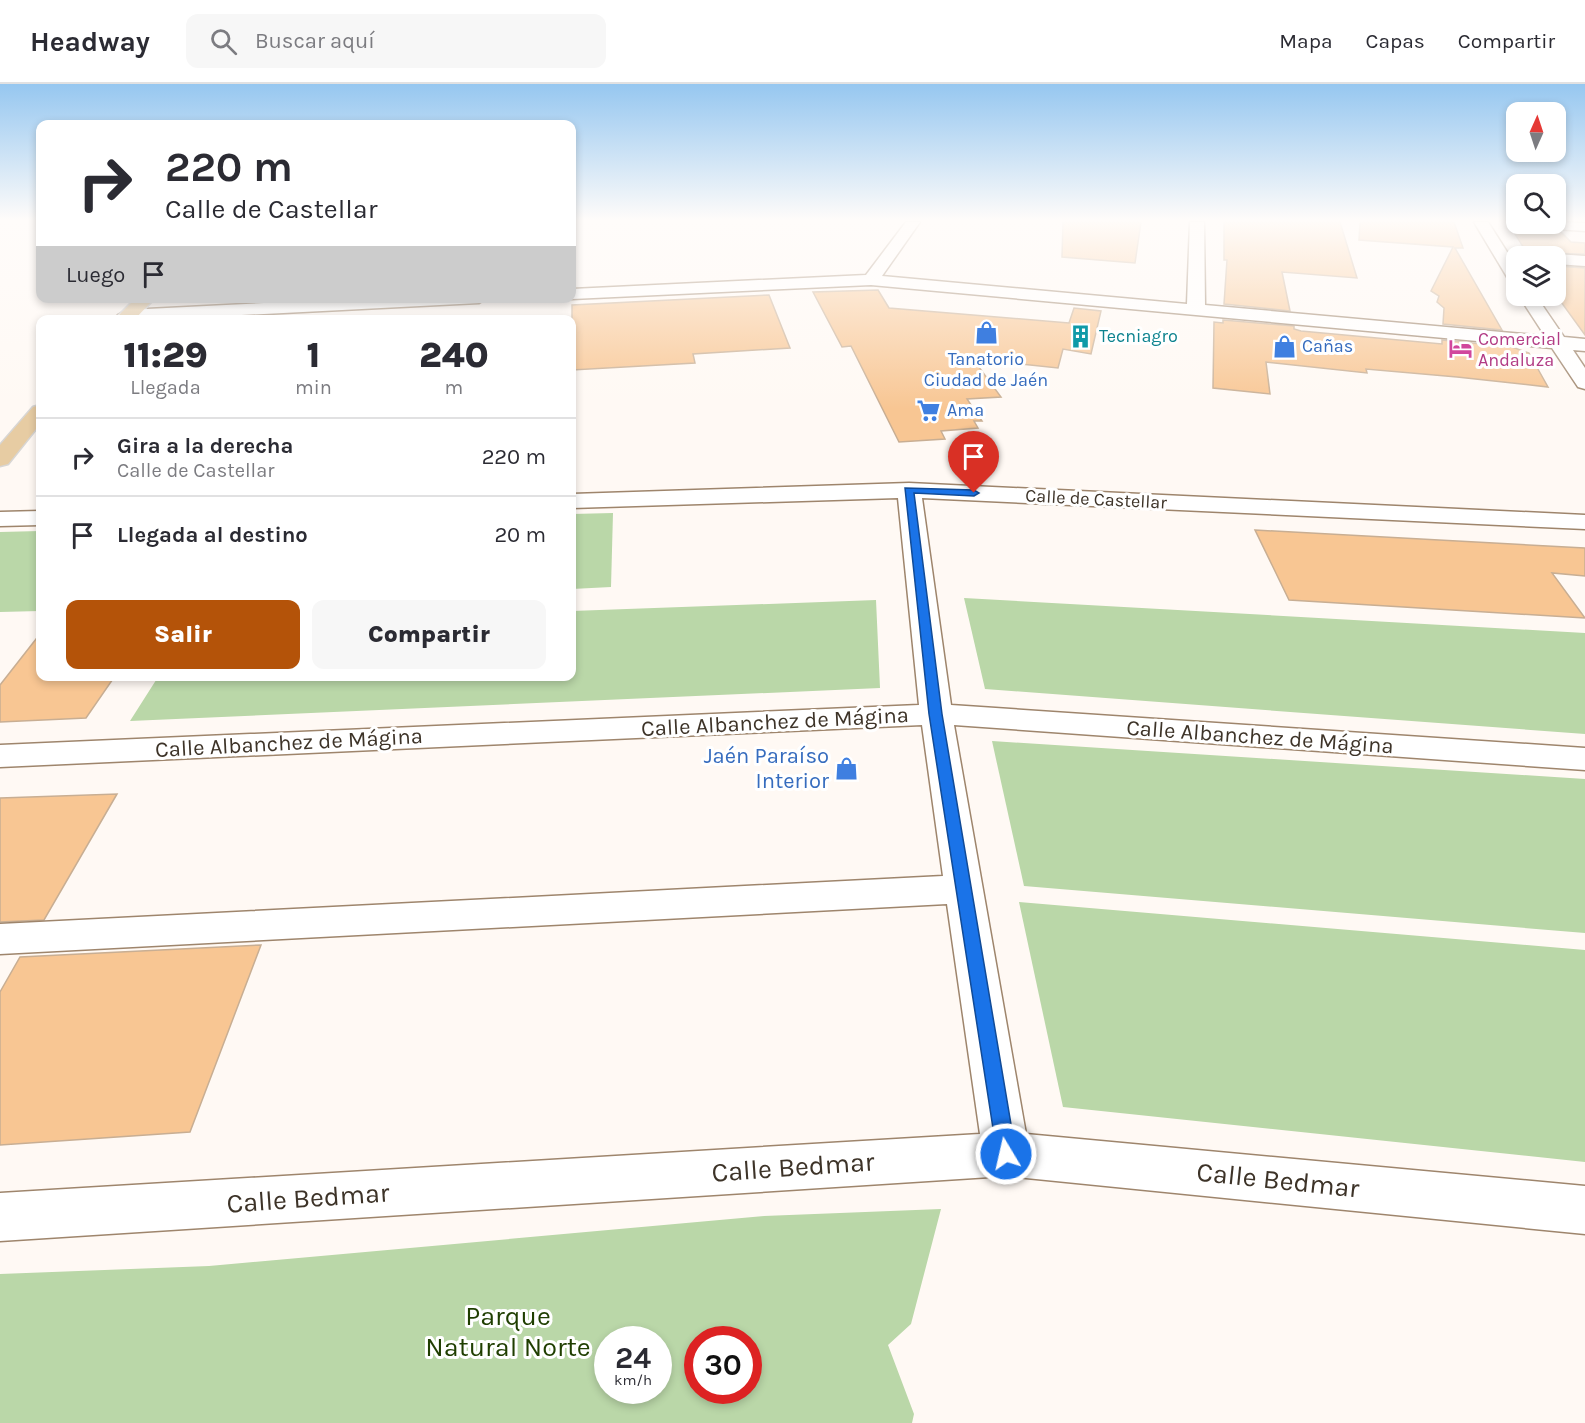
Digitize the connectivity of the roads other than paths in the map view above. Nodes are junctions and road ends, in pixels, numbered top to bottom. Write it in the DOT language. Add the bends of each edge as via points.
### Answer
graph roads {
  1 [pos="775,284"];
  2 [pos="921,284"];
  3 [pos="1196,284"];
  4 [pos="576,294"];
  5 [pos="141,303"];
  6 [pos="386,303"];
  7 [pos="1535,306"];
  8 [pos="1196,309"];
  9 [pos="127,315"];
  10 [pos="162,315"];
  11 [pos="1560,343"];
  12 [pos="1585,345"];
  13 [pos="1585,382"];
  14 [pos="36,416"];
  15 [pos="0,459"];
  16 [pos="909,490"];
  17 [pos="576,501"];
  18 [pos="36,518"];
  19 [pos="0,519"];
  20 [pos="1585,522"];
  21 [pos="936,714"];
  22 [pos="0,756"];
  23 [pos="1585,759"];
  24 [pos="964,889"];
  25 [pos="0,939"];
  26 [pos="1006,1154"];
  27 [pos="1585,1210"];
  28 [pos="0,1217"];
  1 -- 4 [label="street"];
  2 -- 8 [label="street"];
  3 -- 8 [label="street"];
  5 -- 9 [label="main road"];
  6 -- 10 [label="street"];
  7 -- 11 [label="street"];
  8 -- 11 [label="street"];
  11 -- 12 [label="street"];
  11 -- 13 [label="street"];
  14 -- 15 [label="main road"];
  16 -- 17 [label="street, Calle de Castellar"];
  16 -- 20 [label="street, Calle de Castellar"];
  16 -- 21 [label="street"];
  18 -- 19 [label="street"];
  21 -- 22 [label="street, Calle Albanchez de Mágina"];
  21 -- 23 [label="street, Calle Albanchez de Mágina"];
  21 -- 24 [label="street"];
  24 -- 25 [label="street"];
  24 -- 26 [label="street"];
  26 -- 27 [label="street, Calle Bedmar"];
  26 -- 28 [label="street, Calle Bedmar"];
}
